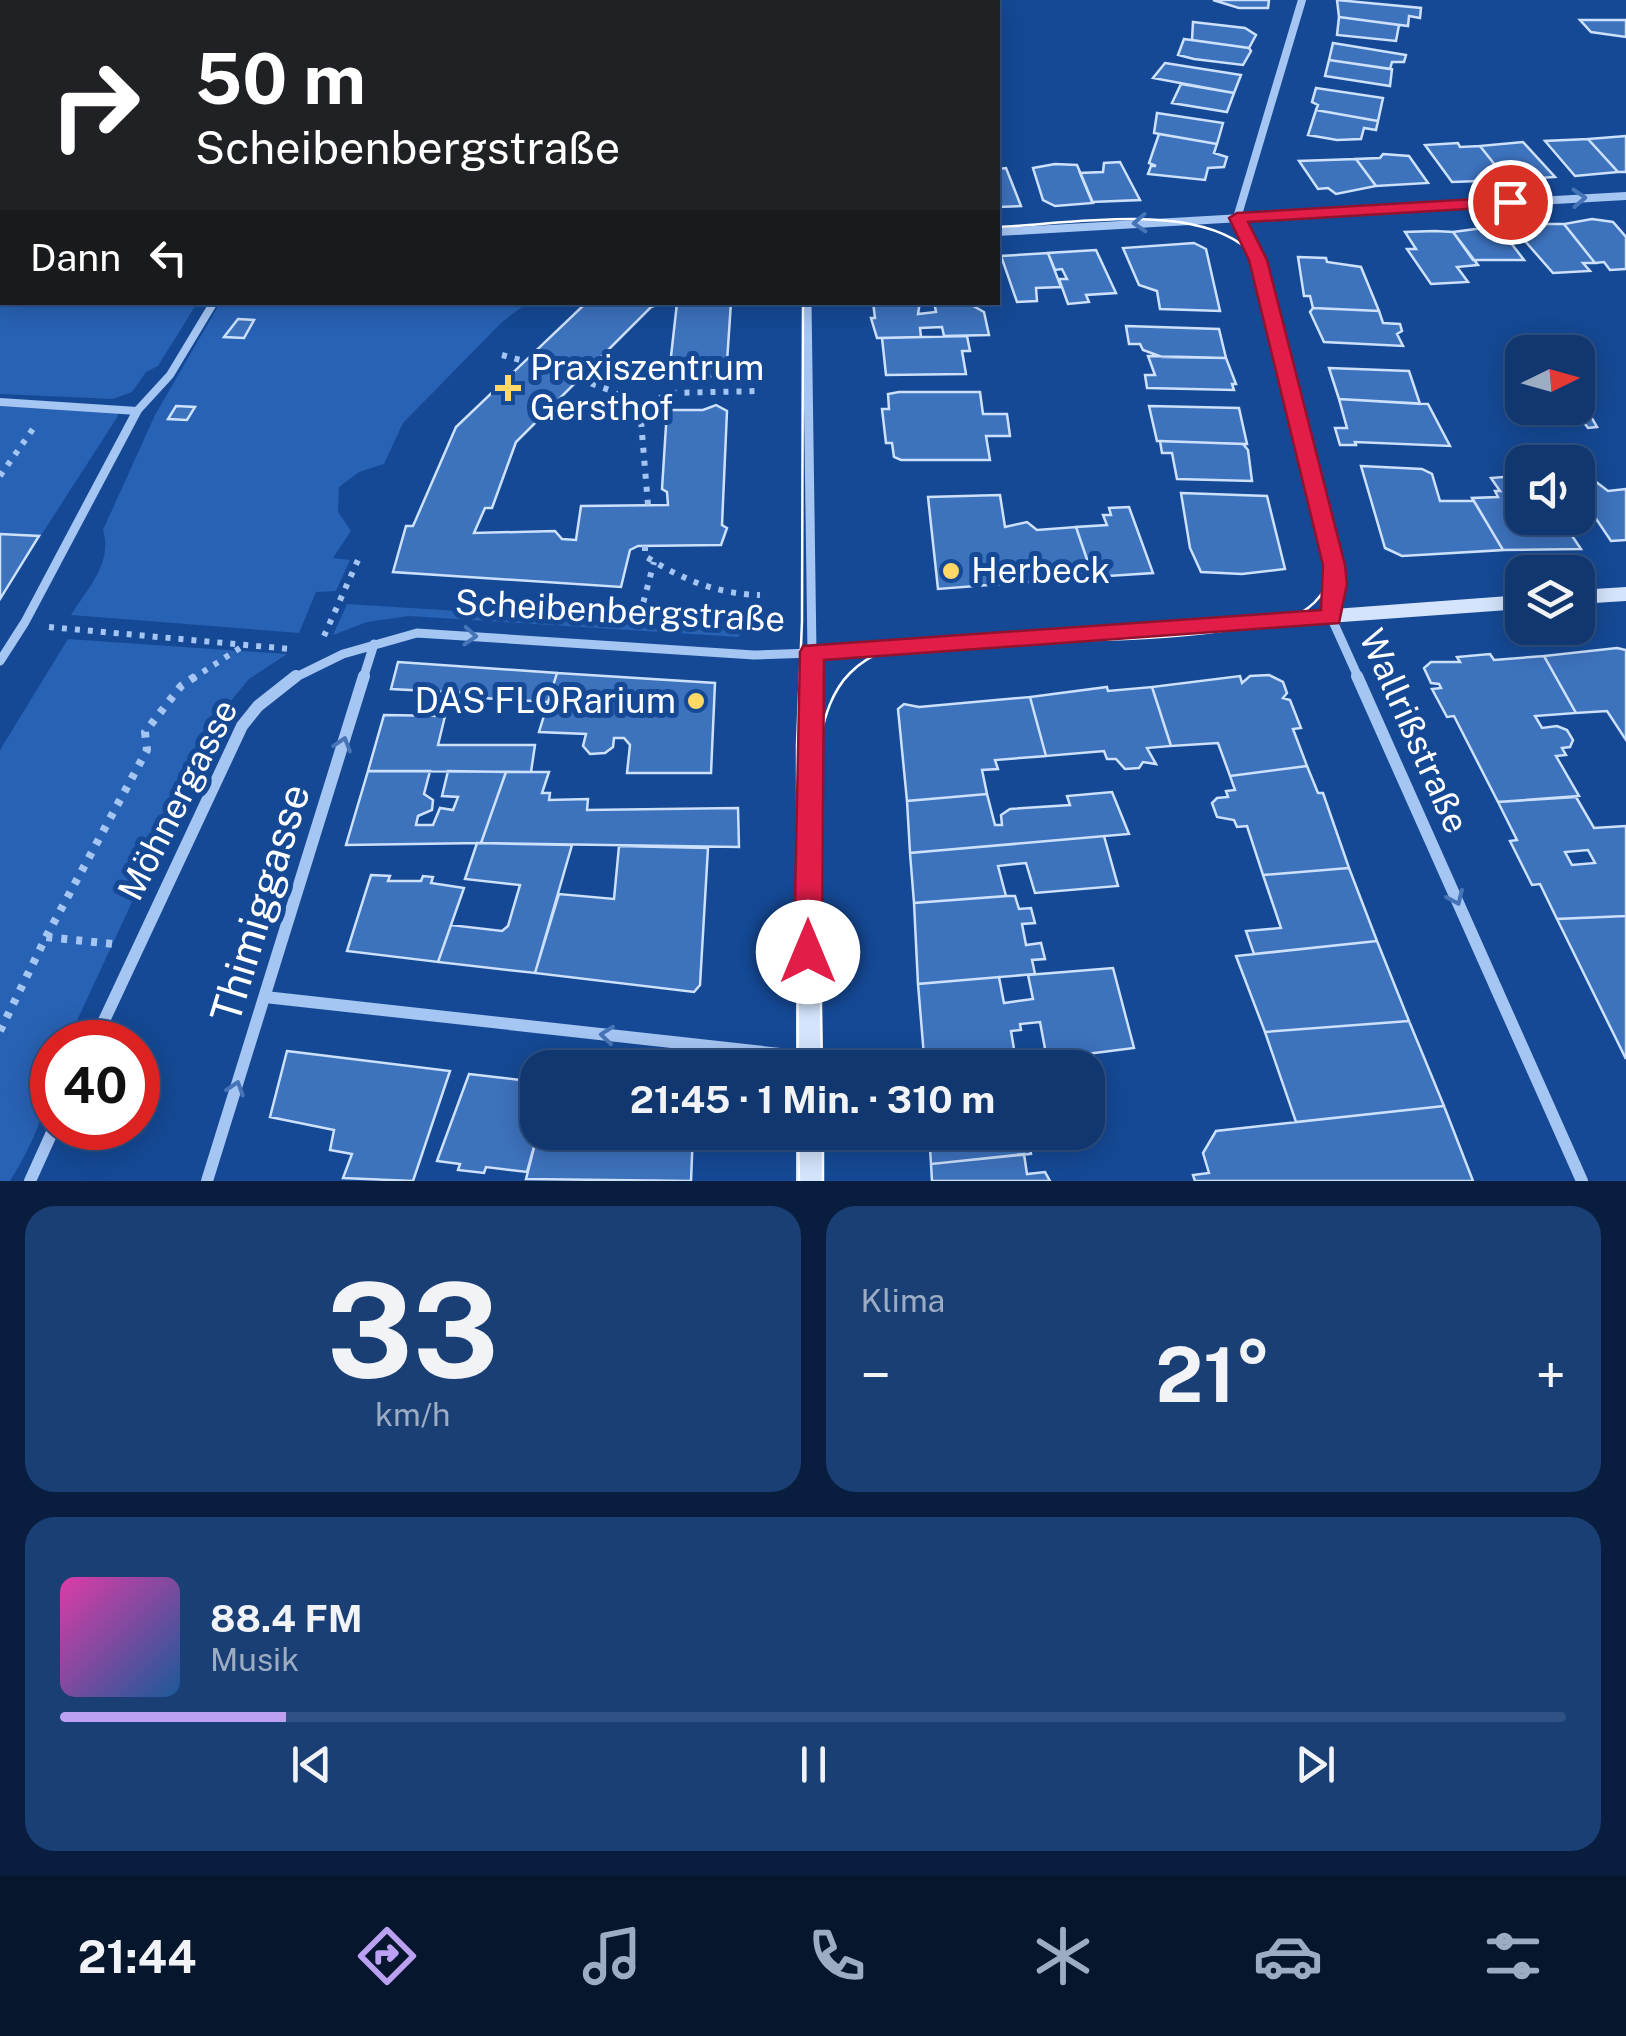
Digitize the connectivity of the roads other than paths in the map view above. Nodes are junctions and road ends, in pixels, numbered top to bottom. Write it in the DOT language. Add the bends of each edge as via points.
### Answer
graph roads {
  1 [pos="1302,0"];
  2 [pos="1626,196"];
  3 [pos="1237,218"];
  4 [pos="1000,232"];
  5 [pos="212,305"];
  6 [pos="807,305"];
  7 [pos="0,402"];
  8 [pos="137,411"];
  9 [pos="1626,594"];
  10 [pos="1595,597"];
  11 [pos="1505,603"];
  12 [pos="1331,618"];
  13 [pos="374,644"];
  14 [pos="812,652"];
  15 [pos="0,661"];
  16 [pos="265,998"];
  17 [pos="104,1020"];
  18 [pos="707,1050"];
  19 [pos="809,1050"];
  20 [pos="44,1150"];
  21 [pos="810,1150"];
  22 [pos="30,1181"];
  23 [pos="207,1181"];
  24 [pos="810,1181"];
  25 [pos="1582,1181"];
  1 -- 3 [label="street"];
  3 -- 2 [label="street, one-way"];
  3 -- 4 [label="street, one-way"];
  3 -- 12 [label="street, Wallrißstraße" via="1258,260 1334,565"];
  5 -- 8 [label="lane" via="170,376"];
  6 -- 14 [label="street"];
  7 -- 8 [label="lane"];
  8 -- 15 [label="street"];
  9 -- 10 [label="street"];
  11 -- 12 [label="street, Scheibenbergstraße"];
  12 -- 14 [label="street, Scheibenbergstraße"];
  12 -- 25 [label="street, Wallrißstraße, one-way"];
  13 -- 14 [label="street, Scheibenbergstraße, one-way" via="418,633 754,655"];
  16 -- 13 [label="street, Thimiggasse, one-way"];
  13 -- 17 [label="street, Möhnergasse" via="296,674 255,706"];
  14 -- 19 [label="street"];
  18 -- 16 [label="street, one-way"];
  23 -- 16 [label="street, Thimiggasse, one-way"];
  20 -- 22 [label="street"];
  21 -- 24 [label="street"];
}
